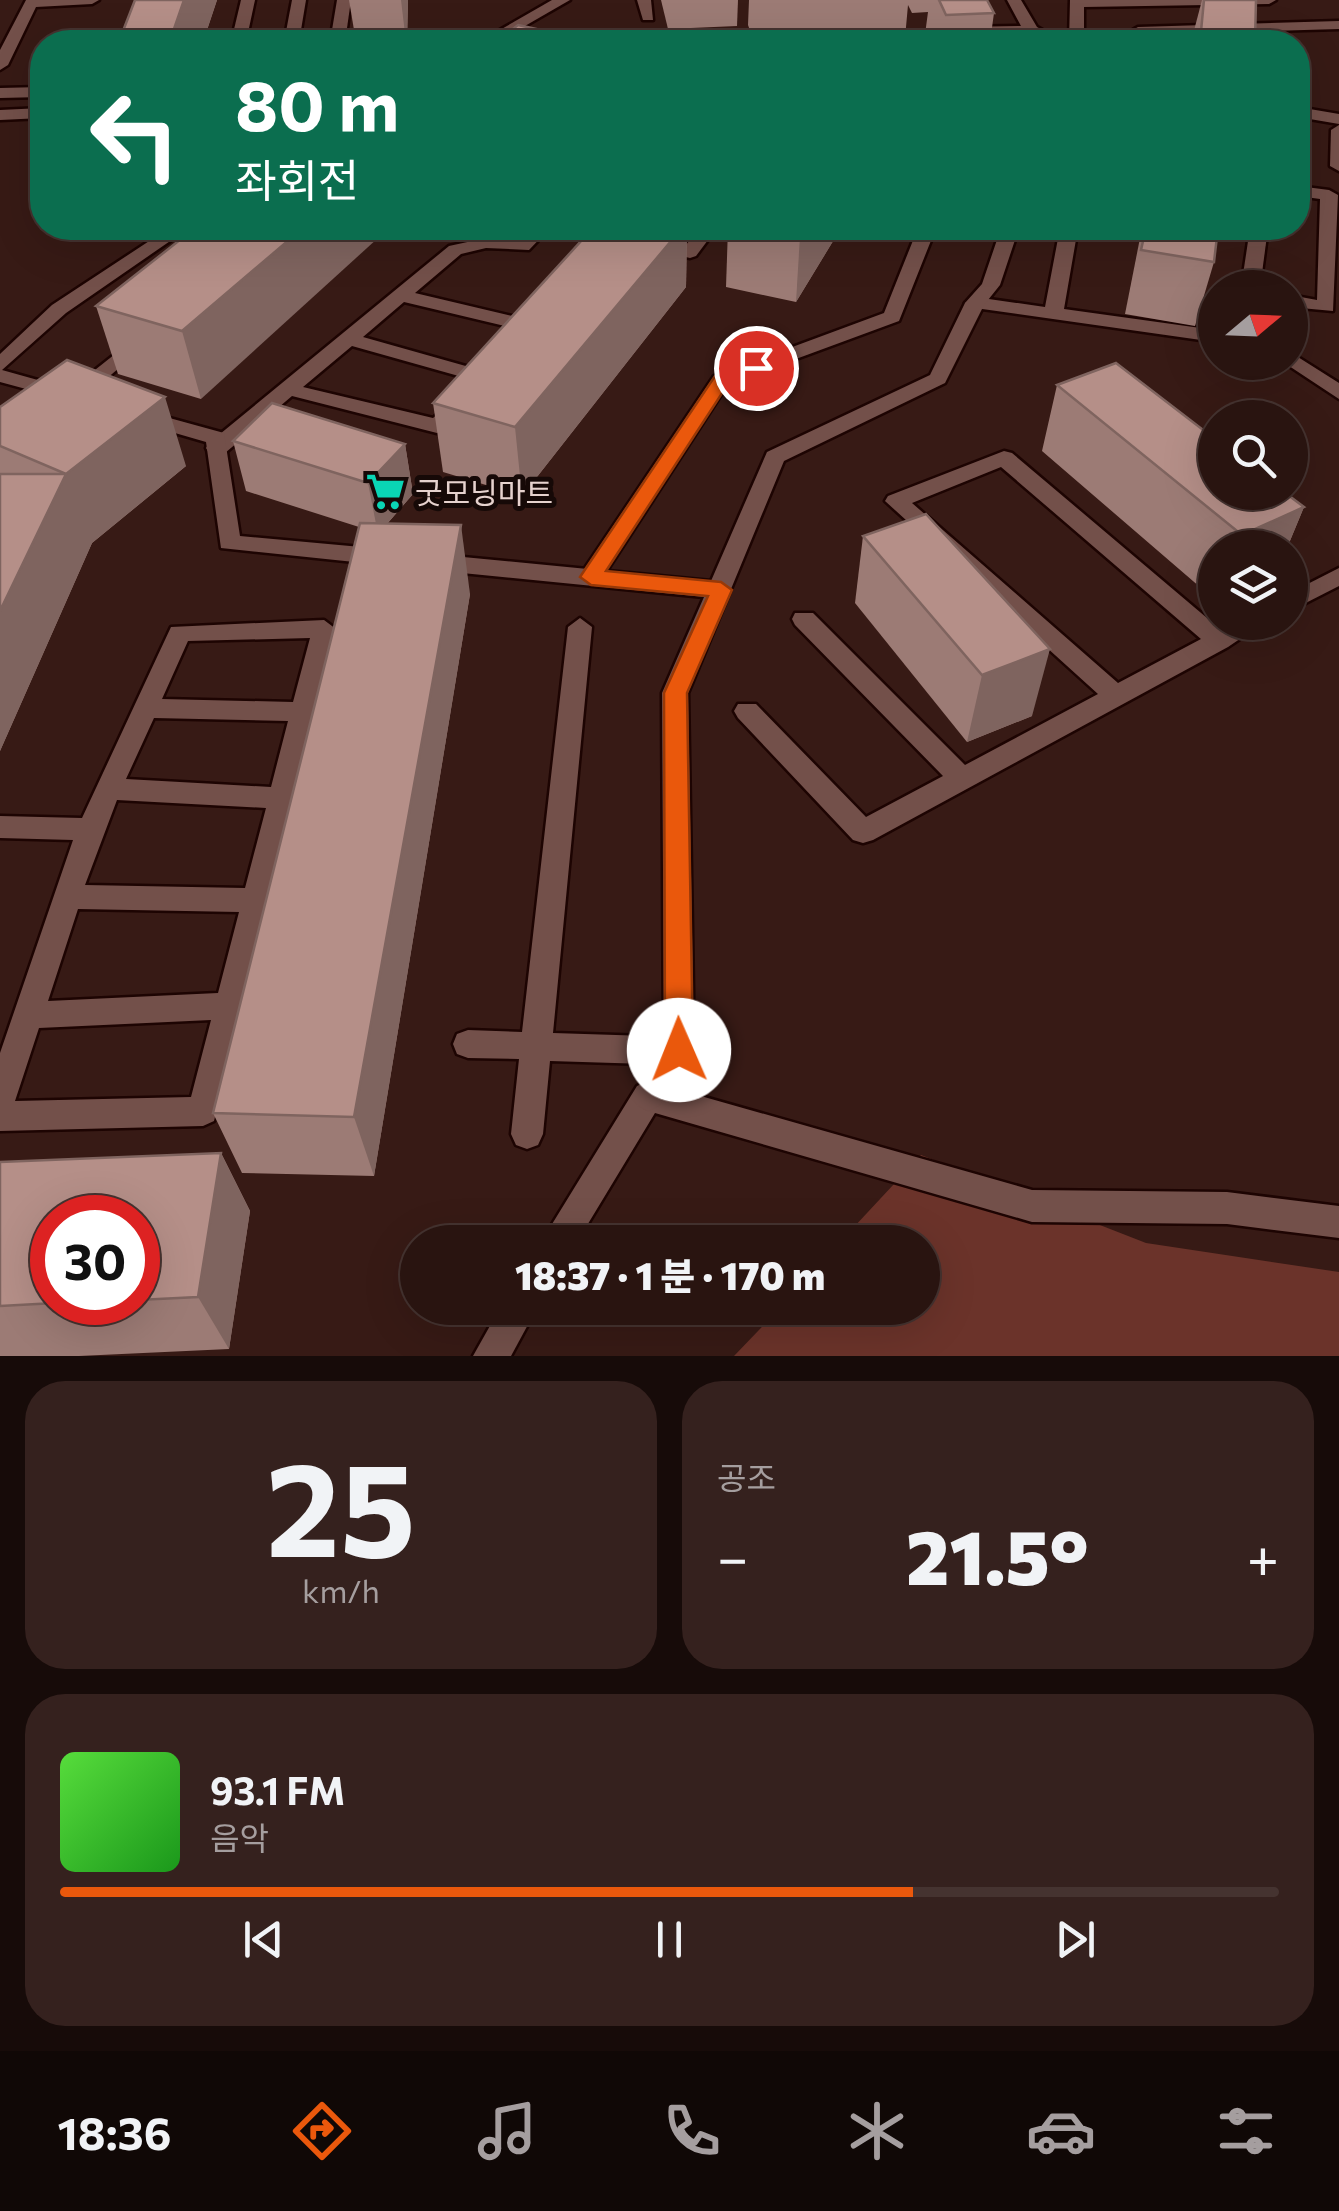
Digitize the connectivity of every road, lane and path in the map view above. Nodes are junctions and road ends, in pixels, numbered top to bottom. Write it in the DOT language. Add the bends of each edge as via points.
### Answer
graph roads {
  1 [pos="149,0"];
  2 [pos="248,0"];
  3 [pos="299,0"];
  4 [pos="344,0"];
  5 [pos="563,0"];
  6 [pos="644,0"];
  7 [pos="1014,0"];
  8 [pos="1269,0"];
  9 [pos="1078,1"];
  10 [pos="648,17"];
  11 [pos="93,20"];
  12 [pos="1339,25"];
  13 [pos="120,30"];
  14 [pos="139,30"];
  15 [pos="241,30"];
  16 [pos="293,30"];
  17 [pos="340,30"];
  18 [pos="510,30"];
  19 [pos="1031,30"];
  20 [pos="1077,30"];
  21 [pos="1172,30"];
  22 [pos="0,66"];
  23 [pos="30,92"];
  24 [pos="0,93"];
  25 [pos="30,113"];
  26 [pos="0,114"];
  27 [pos="1310,114"];
  28 [pos="1339,119"];
  29 [pos="1339,130"];
  30 [pos="1339,166"];
  31 [pos="1310,193"];
  32 [pos="162,240"];
  33 [pos="529,240"];
  34 [pos="649,240"];
  35 [pos="699,240"];
  36 [pos="922,240"];
  37 [pos="1006,240"];
  38 [pos="1067,240"];
  39 [pos="1257,240"];
  40 [pos="1253,270"];
  41 [pos="400,295"];
  42 [pos="975,303"];
  43 [pos="1308,304"];
  44 [pos="1054,312"];
  45 [pos="159,324"];
  46 [pos="1198,333"];
  47 [pos="349,338"];
  48 [pos="0,365"];
  49 [pos="500,365"];
  50 [pos="1308,371"];
  51 [pos="0,376"];
  52 [pos="288,389"];
  53 [pos="1339,393"];
  54 [pos="74,396"];
  55 [pos="47,418"];
  56 [pos="218,448"];
  57 [pos="1339,576"];
  58 [pos="591,577"];
  59 [pos="721,590"];
  60 [pos="1308,592"];
  61 [pos="804,619"];
  62 [pos="1198,622"];
  63 [pos="580,628"];
  64 [pos="1219,640"];
  65 [pos="1116,696"];
  66 [pos="146,708"];
  67 [pos="747,711"];
  68 [pos="303,712"];
  69 [pos="962,779"];
  70 [pos="109,789"];
  71 [pos="281,798"];
  72 [pos="0,827"];
  73 [pos="90,829"];
  74 [pos="68,897"];
  75 [pos="256,900"];
  76 [pos="229,1006"];
  77 [pos="29,1015"];
  78 [pos="468,1044"];
  79 [pos="536,1046"];
  80 [pos="679,1050"];
  81 [pos="648,1096"];
  82 [pos="0,1099"];
  83 [pos="0,1116"];
  84 [pos="527,1134"];
  85 [pos="1339,1222"];
  86 [pos="568,1225"];
  87 [pos="510,1325"];
  88 [pos="491,1356"];
  1 -- 14 [label="street"];
  2 -- 15 [label="street"];
  3 -- 16 [label="street"];
  4 -- 17 [label="street"];
  5 -- 18 [label="street"];
  6 -- 10 [label="street"];
  7 -- 19 [label="street"];
  8 -- 9 [label="street"];
  9 -- 20 [label="street"];
  11 -- 13 [label="street"];
  11 -- 22 [label="street" via="31,3"];
  12 -- 21 [label="street"];
  23 -- 24 [label="street"];
  25 -- 26 [label="street"];
  27 -- 28 [label="street"];
  29 -- 30 [label="street"];
  31 -- 43 [label="street" via="1328,195 1326,306"];
  32 -- 48 [label="street" via="58,308"];
  33 -- 41 [label="street" via="523,246 486,243 455,250"];
  34 -- 35 [label="street" via="690,252"];
  36 -- 58 [label="street" via="892,317 722,380"];
  37 -- 42 [label="street" via="991,285"];
  38 -- 44 [label="street"];
  39 -- 40 [label="street"];
  41 -- 47 [label="street"];
  41 -- 49 [label="street" via="540,326"];
  42 -- 44 [label="street"];
  42 -- 59 [label="street" via="938,379 775,457"];
  44 -- 46 [label="street"];
  45 -- 54 [label="street"];
  47 -- 49 [label="street"];
  47 -- 52 [label="street"];
  49 -- 52 [label="street" via="437,426"];
  50 -- 53 [label="street"];
  51 -- 54 [label="street"];
  52 -- 56 [label="street"];
  54 -- 55 [label="street"];
  54 -- 56 [label="street" via="216,438"];
  56 -- 58 [label="street" via="228,543"];
  57 -- 60 [label="street"];
  58 -- 59 [label="street"];
  59 -- 80 [label="street" via="675,693"];
  61 -- 69 [label="street"];
  62 -- 65 [label="street" via="1004,458 896,501"];
  63 -- 79 [label="street"];
  64 -- 65 [label="street"];
  65 -- 69 [label="street"];
  66 -- 68 [label="street"];
  66 -- 68 [label="street" via="180,634 324,629"];
  66 -- 70 [label="street"];
  67 -- 69 [label="street" via="862,832"];
  68 -- 71 [label="street"];
  70 -- 71 [label="street"];
  70 -- 73 [label="street"];
  71 -- 75 [label="street"];
  72 -- 73 [label="street"];
  73 -- 74 [label="street"];
  74 -- 75 [label="street"];
  74 -- 77 [label="street"];
  75 -- 76 [label="street"];
  76 -- 77 [label="street"];
  76 -- 83 [label="street" via="203,1111"];
  77 -- 82 [label="street"];
  78 -- 79 [label="street"];
  79 -- 80 [label="street"];
  79 -- 84 [label="street"];
  80 -- 81 [label="street"];
  81 -- 85 [label="street" via="1032,1206 1227,1208"];
  81 -- 86 [label="street"];
  87 -- 88 [label="street"];
}
